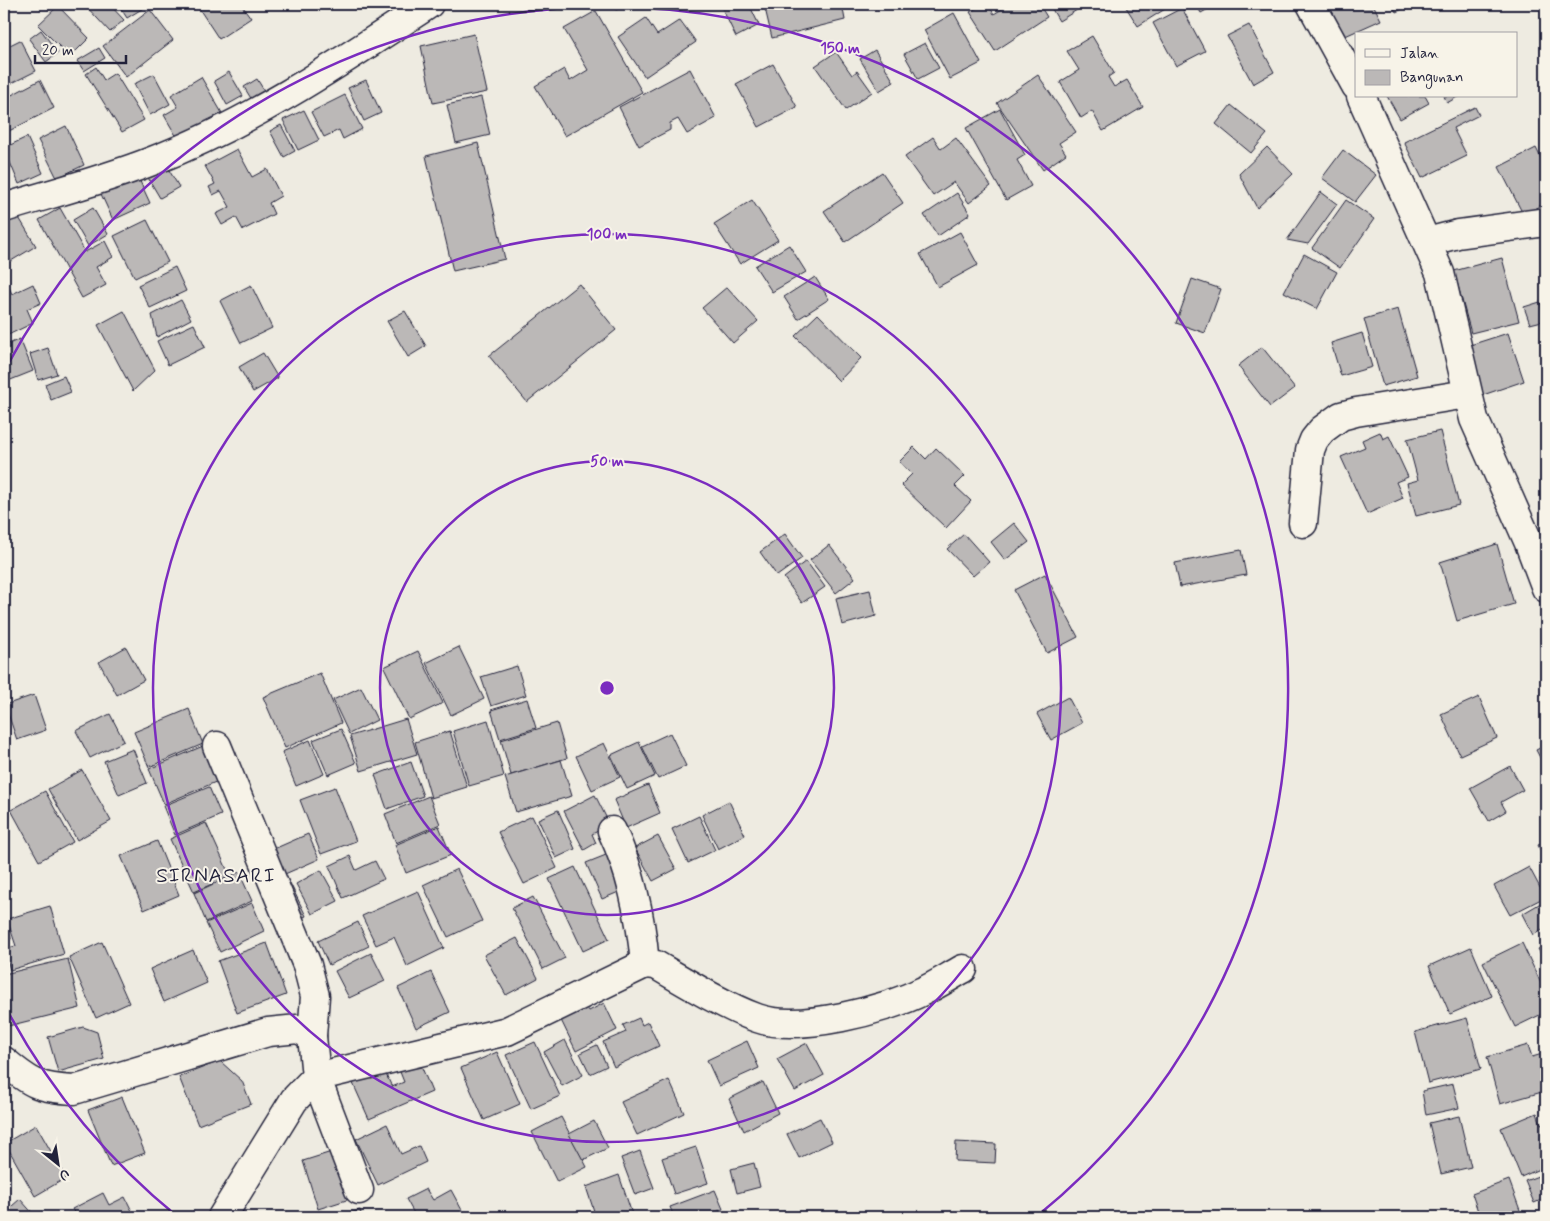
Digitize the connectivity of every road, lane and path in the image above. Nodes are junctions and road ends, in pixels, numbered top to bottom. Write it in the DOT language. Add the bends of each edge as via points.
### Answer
graph roads {
  1 [pos="429,4"];
  2 [pos="1311,4"];
  3 [pos="1355,84"];
  4 [pos="1362,98"];
  5 [pos="4,208"];
  6 [pos="1546,222"];
  7 [pos="1427,242"];
  8 [pos="1467,394"];
  9 [pos="1303,523"];
  10 [pos="1546,588"];
  11 [pos="217,746"];
  12 [pos="612,831"];
  13 [pos="645,964"];
  14 [pos="963,968"];
  15 [pos="312,1036"];
  16 [pos="4,1062"];
  17 [pos="316,1077"];
  18 [pos="359,1190"];
  19 [pos="222,1217"];
  1 -- 5 [label="street" via="351,56 241,121 152,162"];
  2 -- 3 [label="street"];
  4 -- 7 [label="street"];
  6 -- 7 [label="street" via="1458,234"];
  7 -- 8 [label="street" via="1445,292"];
  8 -- 9 [label="street" via="1356,412 1332,422 1314,440 1310,450"];
  8 -- 10 [label="street" via="1474,419"];
  11 -- 15 [label="street" via="307,964 315,996"];
  12 -- 13 [label="street" via="624,856 632,885 642,926"];
  13 -- 14 [label="street" via="656,965 757,1018 778,1023 809,1023 880,1008 922,992"];
  13 -- 17 [label="street" via="507,1031"];
  15 -- 16 [label="street" via="298,1029 268,1032 74,1090 33,1083"];
  15 -- 17 [label="street"];
  17 -- 18 [label="street"];
  17 -- 19 [label="street" via="294,1100"];
}
